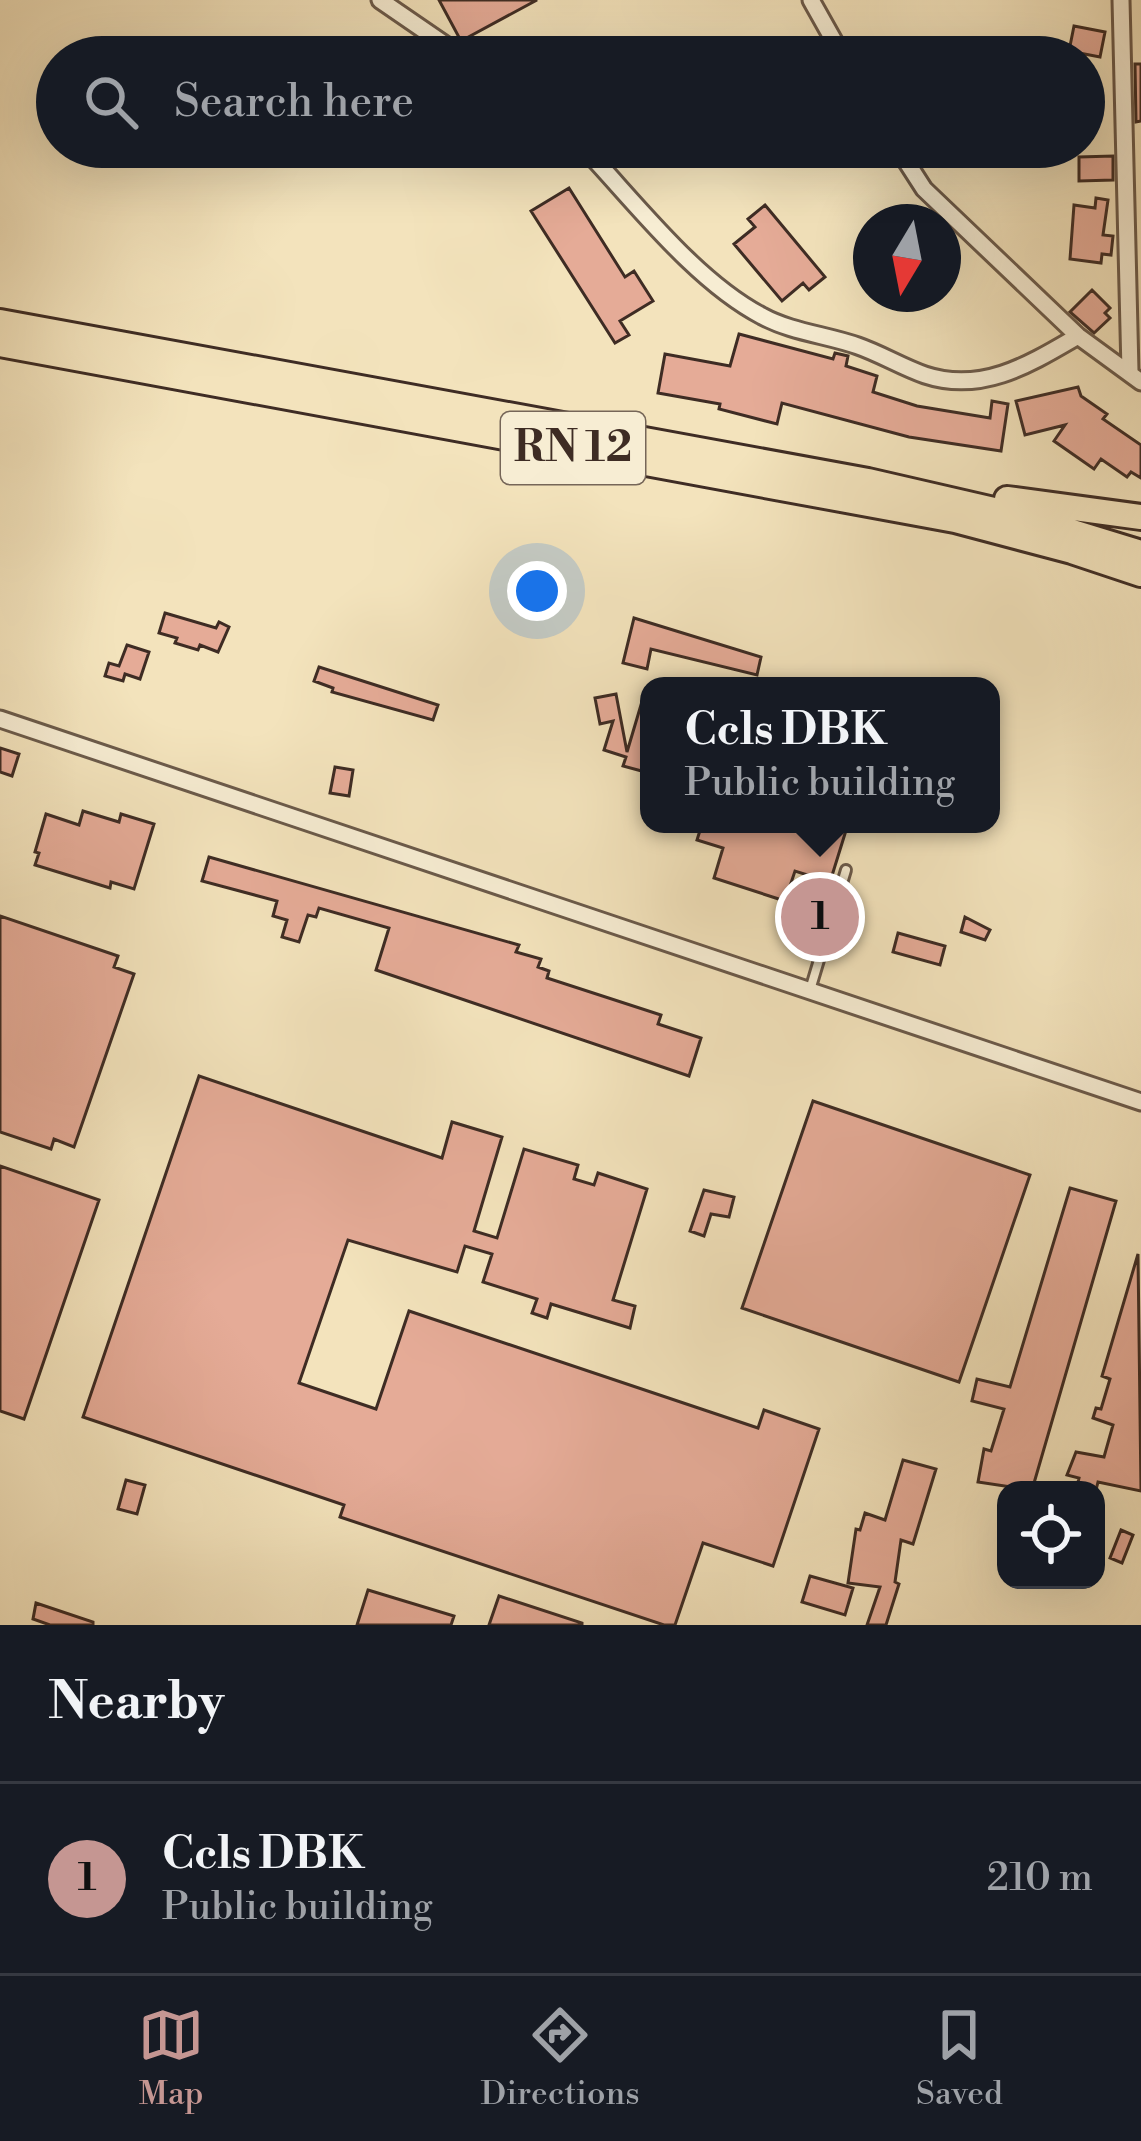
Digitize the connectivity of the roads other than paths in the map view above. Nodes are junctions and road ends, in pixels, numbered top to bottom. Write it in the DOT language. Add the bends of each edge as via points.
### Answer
graph roads {
  1 [pos="380,0"];
  2 [pos="811,0"];
  3 [pos="1121,0"];
  4 [pos="432,36"];
  5 [pos="831,36"];
  6 [pos="603,168"];
  7 [pos="910,168"];
  8 [pos="1135,231"];
  9 [pos="1134,290"];
  10 [pos="0,322"];
  11 [pos="1078,336"];
  12 [pos="0,344"];
  13 [pos="1136,376"];
  14 [pos="929,496"];
  15 [pos="1141,517"];
  16 [pos="1141,553"];
  17 [pos="1141,574"];
  18 [pos="0,718"];
  19 [pos="846,870"];
  20 [pos="810,991"];
  21 [pos="1141,1102"];
  1 -- 4 [label="street"];
  2 -- 5 [label="street"];
  3 -- 8 [label="street"];
  6 -- 11 [label="street" via="735,299 765,318 923,374 983,381"];
  7 -- 11 [label="street"];
  8 -- 9 [label="street"];
  9 -- 13 [label="street"];
  10 -- 14 [label="highway, RN 12"];
  11 -- 13 [label="street"];
  12 -- 17 [label="highway, RN 12" via="955,520"];
  14 -- 15 [label="highway"];
  14 -- 16 [label="highway, RN 12"];
  18 -- 20 [label="street"];
  19 -- 20 [label="lane"];
  20 -- 21 [label="street"];
}
